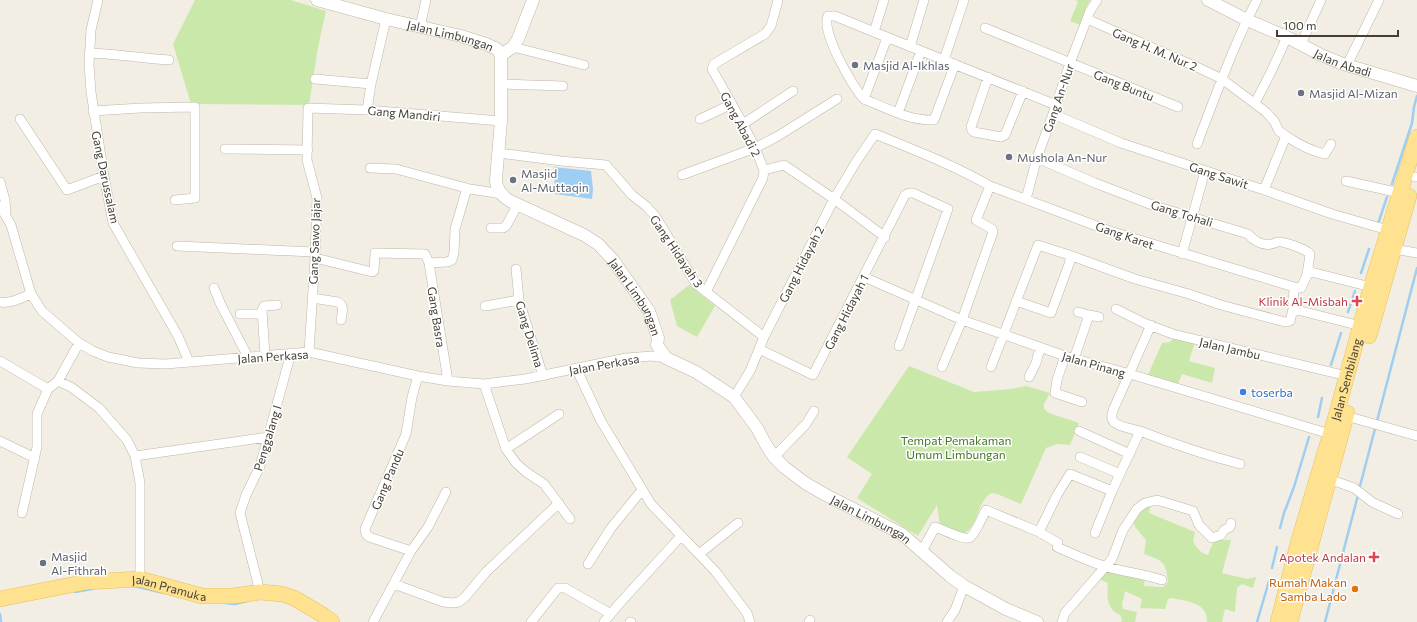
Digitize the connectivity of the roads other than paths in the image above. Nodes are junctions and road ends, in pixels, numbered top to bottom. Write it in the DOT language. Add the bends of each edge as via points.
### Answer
graph roads {
  1 [pos="98,0"];
  2 [pos="317,0"];
  3 [pos="426,0"];
  4 [pos="533,0"];
  5 [pos="778,0"];
  6 [pos="884,0"];
  7 [pos="924,0"];
  8 [pos="964,0"];
  9 [pos="1097,0"];
  10 [pos="1208,0"];
  11 [pos="1257,0"];
  12 [pos="1321,0"];
  13 [pos="1379,0"];
  14 [pos="386,19"];
  15 [pos="1087,19"];
  16 [pos="1247,20"];
  17 [pos="420,27"];
  18 [pos="985,28"];
  19 [pos="874,32"];
  20 [pos="1286,37"];
  21 [pos="887,38"];
  22 [pos="1301,44"];
  23 [pos="513,46"];
  24 [pos="910,46"];
  25 [pos="921,51"];
  26 [pos="89,53"];
  27 [pos="501,55"];
  28 [pos="169,60"];
  29 [pos="944,60"];
  30 [pos="1070,63"];
  31 [pos="955,64"];
  32 [pos="584,65"];
  33 [pos="1347,66"];
  34 [pos="988,77"];
  35 [pos="315,79"];
  36 [pos="1222,79"];
  37 [pos="371,84"];
  38 [pos="501,84"];
  39 [pos="1414,84"];
  40 [pos="563,86"];
  41 [pos="793,91"];
  42 [pos="1023,91"];
  43 [pos="838,99"];
  44 [pos="864,99"];
  45 [pos="1254,102"];
  46 [pos="732,104"];
  47 [pos="1056,105"];
  48 [pos="1178,107"];
  49 [pos="308,108"];
  50 [pos="367,110"];
  51 [pos="93,111"];
  52 [pos="898,113"];
  53 [pos="1053,114"];
  54 [pos="20,119"];
  55 [pos="700,119"];
  56 [pos="501,121"];
  57 [pos="743,124"];
  58 [pos="875,134"];
  59 [pos="1286,136"];
  60 [pos="1417,137"];
  61 [pos="1197,144"];
  62 [pos="1332,144"];
  63 [pos="755,148"];
  64 [pos="225,149"];
  65 [pos="308,150"];
  66 [pos="499,153"];
  67 [pos="1037,158"];
  68 [pos="370,168"];
  69 [pos="764,170"];
  70 [pos="1205,171"];
  71 [pos="1416,174"];
  72 [pos="682,175"];
  73 [pos="104,176"];
  74 [pos="1346,181"];
  75 [pos="0,182"];
  76 [pos="990,186"];
  77 [pos="467,188"];
  78 [pos="1264,190"];
  79 [pos="1400,193"];
  80 [pos="502,194"];
  81 [pos="834,198"];
  82 [pos="1026,199"];
  83 [pos="175,200"];
  84 [pos="518,204"];
  85 [pos="0,206"];
  86 [pos="6,216"];
  87 [pos="1193,217"];
  88 [pos="491,228"];
  89 [pos="1388,230"];
  90 [pos="885,237"];
  91 [pos="177,246"];
  92 [pos="1394,249"];
  93 [pos="1417,253"];
  94 [pos="1182,254"];
  95 [pos="314,255"];
  96 [pos="1072,256"];
  97 [pos="429,263"];
  98 [pos="516,269"];
  99 [pos="1307,271"];
  100 [pos="864,277"];
  101 [pos="1294,287"];
  102 [pos="1371,287"];
  103 [pos="214,288"];
  104 [pos="706,292"];
  105 [pos="31,294"];
  106 [pos="312,298"];
  107 [pos="519,300"];
  108 [pos="916,300"];
  109 [pos="1016,301"];
  110 [pos="0,302"];
  111 [pos="277,305"];
  112 [pos="485,306"];
  113 [pos="1116,309"];
  114 [pos="1293,309"];
  115 [pos="1078,312"];
  116 [pos="240,314"];
  117 [pos="262,314"];
  118 [pos="1089,315"];
  119 [pos="1099,317"];
  120 [pos="341,320"];
  121 [pos="962,320"];
  122 [pos="1151,325"];
  123 [pos="1361,326"];
  124 [pos="1003,334"];
  125 [pos="764,337"];
  126 [pos="79,343"];
  127 [pos="657,345"];
  128 [pos="899,346"];
  129 [pos="1040,348"];
  130 [pos="759,349"];
  131 [pos="308,352"];
  132 [pos="291,353"];
  133 [pos="265,355"];
  134 [pos="652,356"];
  135 [pos="248,357"];
  136 [pos="666,358"];
  137 [pos="1069,358"];
  138 [pos="0,361"];
  139 [pos="189,362"];
  140 [pos="942,367"];
  141 [pos="991,367"];
  142 [pos="576,368"];
  143 [pos="1130,374"];
  144 [pos="418,376"];
  145 [pos="543,376"];
  146 [pos="1347,376"];
  147 [pos="1029,378"];
  148 [pos="58,381"];
  149 [pos="448,381"];
  150 [pos="484,384"];
  151 [pos="48,389"];
  152 [pos="734,397"];
  153 [pos="1082,402"];
  154 [pos="814,411"];
  155 [pos="559,414"];
  156 [pos="1346,416"];
  157 [pos="1079,431"];
  158 [pos="1140,431"];
  159 [pos="1330,434"];
  160 [pos="1417,436"];
  161 [pos="268,437"];
  162 [pos="0,441"];
  163 [pos="506,449"];
  164 [pos="1130,454"];
  165 [pos="135,456"];
  166 [pos="774,457"];
  167 [pos="1080,457"];
  168 [pos="35,458"];
  169 [pos="1240,464"];
  170 [pos="1120,474"];
  171 [pos="1329,479"];
  172 [pos="642,490"];
  173 [pos="1112,491"];
  174 [pos="446,492"];
  175 [pos="558,503"];
  176 [pos="22,513"];
  177 [pos="1398,514"];
  178 [pos="570,519"];
  179 [pos="738,523"];
  180 [pos="1231,523"];
  181 [pos="1039,532"];
  182 [pos="1095,533"];
  183 [pos="681,536"];
  184 [pos="411,551"];
  185 [pos="922,551"];
  186 [pos="699,554"];
  187 [pos="588,564"];
  188 [pos="1105,566"];
  189 [pos="140,579"];
  190 [pos="1162,580"];
  191 [pos="394,584"];
  192 [pos="964,586"];
  193 [pos="260,592"];
  194 [pos="0,599"];
  195 [pos="611,614"];
  196 [pos="332,622"];
  197 [pos="373,622"];
  198 [pos="531,622"];
  199 [pos="604,622"];
  200 [pos="750,622"];
  201 [pos="947,622"];
  202 [pos="1037,622"];
  203 [pos="1062,622"];
  204 [pos="1278,622"];
  205 [pos="1290,622"];
  1 -- 26 [label="street, Gang Darussalam"];
  2 -- 14 [label="street, Jalan Limbungan"];
  3 -- 17 [label="street"];
  4 -- 23 [label="street"];
  5 -- 46 [label="street, Gang Abadi 2" via="771,26 765,34 714,64 714,74"];
  6 -- 19 [label="street"];
  7 -- 24 [label="street"];
  8 -- 29 [label="street"];
  9 -- 15 [label="street, Gang An-Nur"];
  10 -- 16 [label="street, Jalan Abadi"];
  11 -- 16 [label="street"];
  12 -- 22 [label="street"];
  13 -- 33 [label="street"];
  14 -- 17 [label="street, Jalan Limbungan"];
  14 -- 37 [label="street"];
  15 -- 30 [label="street, Gang An-Nur"];
  15 -- 36 [label="street, Gang H. M. Nur 2"];
  16 -- 20 [label="street, Jalan Abadi"];
  16 -- 36 [label="street"];
  17 -- 27 [label="street, Jalan Limbungan" via="486,44 497,49"];
  18 -- 30 [label="street, Gang Buntu"];
  19 -- 21 [label="street"];
  19 -- 44 [label="street" via="835,16 828,16 826,20 826,29 840,62 858,94"];
  20 -- 22 [label="street, Jalan Abadi"];
  20 -- 45 [label="street" via="1271,72"];
  21 -- 24 [label="street"];
  21 -- 44 [label="street"];
  22 -- 33 [label="street, Jalan Abadi"];
  23 -- 27 [label="street"];
  23 -- 32 [label="street"];
  24 -- 25 [label="street"];
  25 -- 29 [label="street"];
  25 -- 52 [label="street"];
  26 -- 28 [label="street"];
  26 -- 51 [label="street, Gang Darussalam"];
  27 -- 38 [label="street, Jalan Limbungan"];
  29 -- 31 [label="street"];
  30 -- 47 [label="street, Gang An-Nur"];
  30 -- 48 [label="street, Gang Buntu"];
  31 -- 34 [label="street"];
  31 -- 52 [label="street" via="934,120"];
  33 -- 39 [label="street, Jalan Abadi"];
  34 -- 42 [label="street"];
  34 -- 42 [label="street" via="971,127 974,132 1005,136"];
  35 -- 37 [label="street"];
  36 -- 45 [label="street, Gang H. M. Nur 2"];
  36 -- 61 [label="street"];
  37 -- 50 [label="street"];
  38 -- 40 [label="street"];
  38 -- 56 [label="street, Jalan Limbungan"];
  41 -- 57 [label="street"];
  42 -- 47 [label="street"];
  43 -- 63 [label="street"];
  44 -- 52 [label="street"];
  45 -- 59 [label="street, Gang H. M. Nur 2"];
  46 -- 55 [label="street"];
  46 -- 57 [label="street, Gang Abadi 2"];
  47 -- 53 [label="street, Gang An-Nur"];
  49 -- 50 [label="street, Gang Mandiri"];
  49 -- 65 [label="street, Gang Sawo Jajar"];
  50 -- 56 [label="street, Gang Mandiri"];
  51 -- 73 [label="street, Gang Darussalam"];
  51 -- 83 [label="street" via="195,107 196,198"];
  53 -- 67 [label="street, Gang An-Nur"];
  53 -- 70 [label="street, Gang Sawit" via="1121,142"];
  54 -- 73 [label="street" via="67,190"];
  56 -- 66 [label="street, Jalan Limbungan"];
  57 -- 63 [label="street, Gang Abadi 2"];
  58 -- 76 [label="street, Gang Karet" via="934,158"];
  58 -- 81 [label="street, Gang Hidayah 2"];
  59 -- 62 [label="street, Gang H. M. Nur 2" via="1301,146 1326,154"];
  59 -- 78 [label="street"];
  60 -- 79 [label="main road, Jalan Sembilang"];
  63 -- 69 [label="street, Gang Abadi 2"];
  63 -- 72 [label="street"];
  64 -- 65 [label="street"];
  65 -- 95 [label="street, Gang Sawo Jajar" via="317,198"];
  66 -- 80 [label="street, Jalan Limbungan" via="496,184"];
  66 -- 104 [label="street, Gang Hidayah 3" via="606,165 632,195 656,217 696,284"];
  67 -- 82 [label="street, Gang An-Nur"];
  67 -- 87 [label="street, Gang Tohali" via="1094,183"];
  68 -- 77 [label="street" via="396,169"];
  69 -- 81 [label="street" via="784,165"];
  69 -- 104 [label="street, Gang Abadi 2" via="763,178"];
  70 -- 78 [label="street, Gang Sawit"];
  70 -- 87 [label="street"];
  71 -- 92 [label="main road, Jalan Sembilang"];
  73 -- 139 [label="street, Gang Darussalam" via="113,223 178,336"];
  74 -- 79 [label="street"];
  75 -- 86 [label="street"];
  76 -- 82 [label="street, Gang Karet"];
  76 -- 121 [label="street" via="976,220 992,229 992,232"];
  77 -- 80 [label="street"];
  77 -- 97 [label="street" via="455,229 452,260"];
  78 -- 89 [label="street, Gang Sawit"];
  79 -- 89 [label="main road, Jalan Sembilang"];
  80 -- 84 [label="street, Jalan Limbungan"];
  81 -- 90 [label="street"];
  81 -- 125 [label="street, Gang Hidayah 2"];
  82 -- 94 [label="street, Gang Karet" via="1110,231"];
  84 -- 88 [label="street" via="506,226"];
  84 -- 127 [label="street, Jalan Limbungan" via="598,244 613,260 649,311 658,338"];
  85 -- 86 [label="street, Jalan Perkasa"];
  86 -- 105 [label="street, Jalan Perkasa" via="11,224"];
  87 -- 94 [label="street"];
  87 -- 99 [label="street, Gang Tohali" via="1248,234 1253,240 1264,244 1278,242 1304,249 1310,254"];
  89 -- 102 [label="main road, Jalan Sembilang"];
  90 -- 100 [label="street, Gang Hidayah 1"];
  90 -- 108 [label="street, Gang Hidayah 1" via="905,195 909,193 948,209"];
  91 -- 95 [label="street"];
  92 -- 93 [label="street"];
  92 -- 156 [label="main road, Jalan Sembilang"];
  94 -- 101 [label="street, Gang Karet"];
  95 -- 97 [label="street, Gang Basra" via="372,272 375,268 375,253 425,254"];
  95 -- 106 [label="street, Gang Sawo Jajar"];
  96 -- 109 [label="street" via="1038,245"];
  96 -- 109 [label="street" via="1051,313"];
  96 -- 114 [label="street" via="1221,306 1286,322 1290,321"];
  97 -- 149 [label="street, Gang Basra"];
  98 -- 107 [label="street, Gang Delima"];
  99 -- 101 [label="street, Gang Tohali" via="1301,288"];
  99 -- 102 [label="street"];
  100 -- 108 [label="street, Jalan Pinang"];
  100 -- 130 [label="street, Gang Hidayah 1" via="813,375"];
  101 -- 114 [label="street"];
  102 -- 123 [label="main road, Jalan Sembilang"];
  103 -- 135 [label="street"];
  104 -- 125 [label="street, Gang Hidayah 3"];
  105 -- 110 [label="street" via="6,303"];
  105 -- 126 [label="street, Jalan Perkasa" via="42,311"];
  106 -- 120 [label="street" via="342,304"];
  106 -- 131 [label="street, Gang Sawo Jajar"];
  107 -- 112 [label="street"];
  107 -- 145 [label="street, Gang Delima"];
  108 -- 121 [label="street, Jalan Pinang"];
  108 -- 128 [label="street"];
  109 -- 124 [label="street"];
  111 -- 117 [label="street" via="264,306"];
  113 -- 122 [label="street, Jalan Jambu"];
  114 -- 123 [label="street"];
  115 -- 118 [label="street"];
  116 -- 117 [label="street"];
  117 -- 133 [label="street"];
  118 -- 119 [label="street"];
  118 -- 137 [label="street"];
  121 -- 124 [label="street, Jalan Pinang"];
  121 -- 140 [label="street"];
  122 -- 143 [label="street"];
  122 -- 146 [label="street, Jalan Jambu" via="1173,334"];
  123 -- 146 [label="main road, Jalan Sembilang"];
  124 -- 129 [label="street, Jalan Pinang"];
  124 -- 141 [label="street"];
  125 -- 130 [label="street, Gang Hidayah 2"];
  126 -- 139 [label="street, Jalan Perkasa" via="108,357 138,363"];
  126 -- 148 [label="street"];
  127 -- 134 [label="street"];
  127 -- 136 [label="street, Jalan Limbungan"];
  129 -- 137 [label="street, Jalan Pinang"];
  129 -- 147 [label="street"];
  130 -- 152 [label="street, Gang Hidayah 2" via="750,371"];
  131 -- 132 [label="street, Jalan Perkasa"];
  131 -- 144 [label="street, Jalan Perkasa"];
  132 -- 133 [label="street, Jalan Perkasa"];
  132 -- 161 [label="street, Penggalang I"];
  133 -- 135 [label="street, Jalan Perkasa"];
  134 -- 136 [label="street, Jalan Perkasa"];
  134 -- 142 [label="street, Jalan Perkasa" via="626,358"];
  135 -- 139 [label="street, Jalan Perkasa"];
  136 -- 152 [label="street, Jalan Limbungan" via="696,372"];
  137 -- 143 [label="street, Jalan Pinang"];
  137 -- 153 [label="street" via="1057,380 1055,393"];
  138 -- 151 [label="street"];
  142 -- 145 [label="street, Jalan Perkasa"];
  142 -- 172 [label="street" via="601,421"];
  143 -- 158 [label="street" via="1112,418 1119,425"];
  143 -- 159 [label="street, Jalan Pinang"];
  144 -- 149 [label="street, Jalan Perkasa"];
  144 -- 184 [label="street, Gang Pandu" via="406,434 365,529 369,537"];
  145 -- 150 [label="street, Jalan Perkasa"];
  146 -- 159 [label="main road, Jalan Sembilang"];
  148 -- 151 [label="street"];
  148 -- 165 [label="street" via="71,386 99,408 127,440"];
  149 -- 150 [label="street, Jalan Perkasa"];
  150 -- 163 [label="street"];
  151 -- 168 [label="street" via="37,414"];
  152 -- 166 [label="street, Jalan Limbungan"];
  154 -- 166 [label="street" via="806,424"];
  155 -- 163 [label="street"];
  156 -- 160 [label="street"];
  156 -- 171 [label="main road, Jalan Sembilang"];
  157 -- 164 [label="street"];
  158 -- 164 [label="street"];
  158 -- 169 [label="street"];
  159 -- 204 [label="main road, Jalan Sembilang"];
  161 -- 165 [label="street"];
  161 -- 193 [label="street, Penggalang I" via="260,466 240,513"];
  162 -- 168 [label="street"];
  163 -- 175 [label="street" via="516,463 544,484"];
  164 -- 170 [label="street"];
  165 -- 189 [label="street" via="140,483"];
  166 -- 185 [label="street, Jalan Limbungan" via="805,482 841,504 902,534"];
  167 -- 170 [label="street"];
  168 -- 176 [label="street"];
  170 -- 173 [label="street"];
  171 -- 177 [label="street" via="1354,488 1369,500"];
  171 -- 205 [label="main road, Jalan Sembilang"];
  172 -- 183 [label="street" via="651,504"];
  172 -- 187 [label="street"];
  173 -- 181 [label="street" via="1070,474"];
  173 -- 182 [label="street"];
  174 -- 184 [label="street" via="428,527"];
  175 -- 178 [label="street"];
  175 -- 191 [label="street" via="486,572 459,602 443,602"];
  179 -- 186 [label="street"];
  180 -- 188 [label="street" via="1230,528 1212,538 1199,525 1193,511 1157,500 1151,501 1142,505 1130,520 1119,538 1115,553"];
  181 -- 185 [label="street" via="986,510 970,537 965,538 935,527"];
  181 -- 188 [label="street" via="1058,542 1057,547"];
  183 -- 186 [label="street"];
  183 -- 195 [label="street"];
  184 -- 191 [label="street"];
  185 -- 192 [label="street, Jalan Limbungan"];
  186 -- 200 [label="street" via="748,613"];
  188 -- 190 [label="street" via="1146,574"];
  188 -- 203 [label="street" via="1065,614"];
  189 -- 193 [label="main road, Jalan Pramuka" via="202,596 233,596"];
  189 -- 194 [label="main road, Jalan Pramuka" via="86,582"];
  191 -- 197 [label="street"];
  192 -- 201 [label="street" via="955,610"];
  192 -- 202 [label="street, Jalan Limbungan" via="1006,609"];
  193 -- 196 [label="main road, Jalan Pramuka" via="294,598"];
  195 -- 198 [label="street" via="565,588 558,588"];
  195 -- 199 [label="street"];
}
